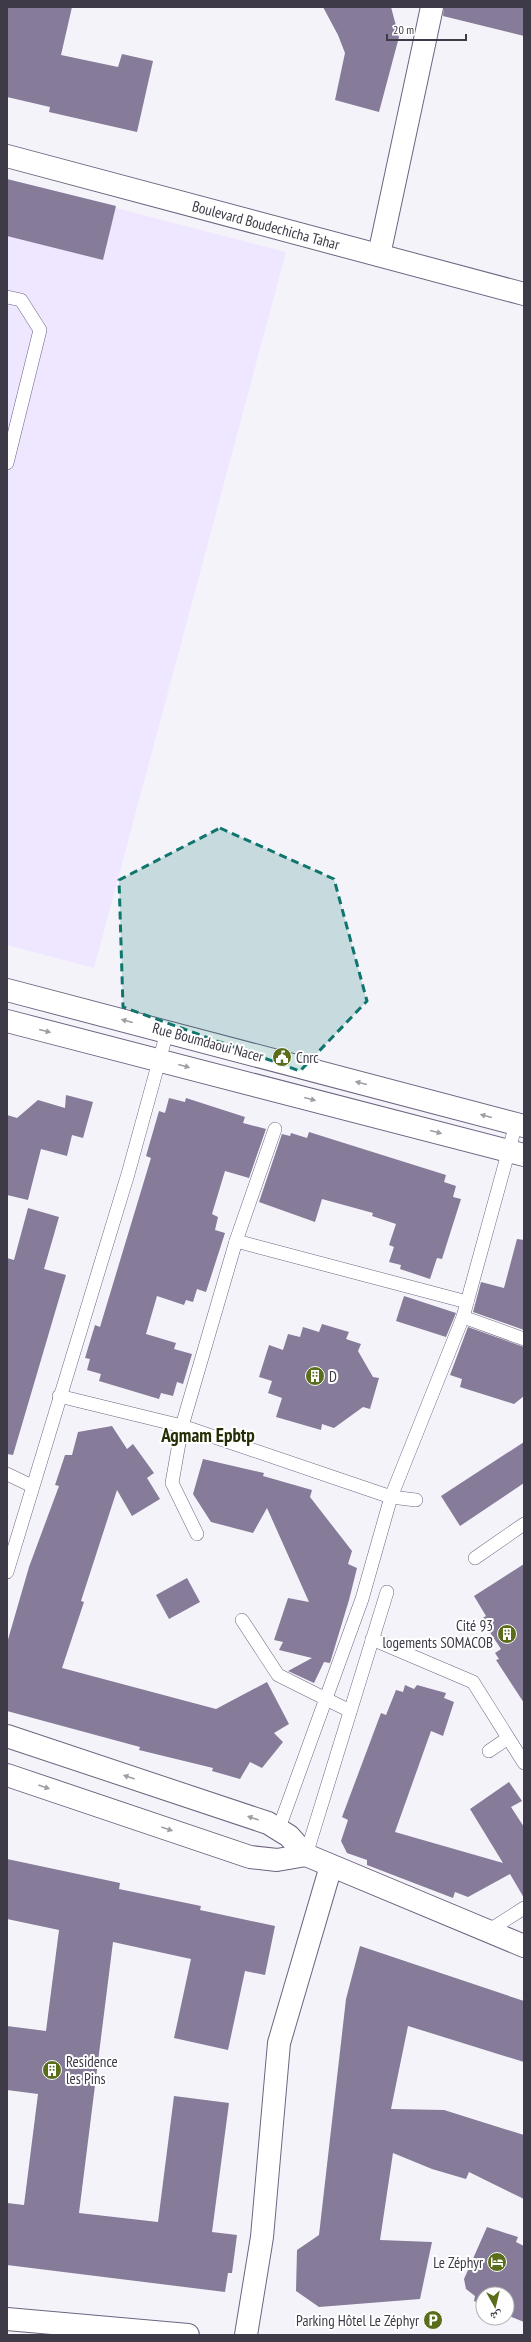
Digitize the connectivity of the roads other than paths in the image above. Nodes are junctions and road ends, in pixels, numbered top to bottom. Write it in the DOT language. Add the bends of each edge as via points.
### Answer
graph roads {
  1 [pos="432,7"];
  2 [pos="7,156"];
  3 [pos="379,256"];
  4 [pos="524,294"];
  5 [pos="7,297"];
  6 [pos="7,463"];
  7 [pos="7,990"];
  8 [pos="7,1021"];
  9 [pos="167,1032"];
  10 [pos="159,1060"];
  11 [pos="520,1125"];
  12 [pos="275,1128"];
  13 [pos="516,1153"];
  14 [pos="236,1241"];
  15 [pos="467,1302"];
  16 [pos="463,1317"];
  17 [pos="524,1339"];
  18 [pos="59,1396"];
  19 [pos="182,1426"];
  20 [pos="7,1474"];
  21 [pos="32,1486"];
  22 [pos="391,1497"];
  23 [pos="416,1500"];
  24 [pos="524,1524"];
  25 [pos="197,1534"];
  26 [pos="475,1558"];
  27 [pos="7,1572"];
  28 [pos="387,1592"];
  29 [pos="242,1620"];
  30 [pos="372,1639"];
  31 [pos="326,1699"];
  32 [pos="350,1711"];
  33 [pos="7,1736"];
  34 [pos="508,1738"];
  35 [pos="489,1751"];
  36 [pos="524,1763"];
  37 [pos="7,1775"];
  38 [pos="279,1828"];
  39 [pos="306,1856"];
  40 [pos="330,1866"];
  41 [pos="524,1908"];
  42 [pos="488,1931"];
  43 [pos="524,1946"];
  44 [pos="7,2319"];
  45 [pos="188,2335"];
  46 [pos="246,2335"];
  1 -- 3 [label="street"];
  2 -- 3 [label="street, Boulevard Boudechicha Tahar"];
  3 -- 4 [label="street, Boulevard Boudechicha Tahar"];
  5 -- 6 [label="lane" via="21,300 40,330"];
  9 -- 7 [label="street, Rue Boumdaoui Nacer, one-way"];
  8 -- 10 [label="street, Rue Boumdaoui Nacer, one-way"];
  9 -- 10 [label="lane"];
  11 -- 9 [label="street, Rue Boumdaoui Nacer, one-way"];
  10 -- 13 [label="street, Rue Boumdaoui Nacer, one-way"];
  10 -- 18 [label="lane" via="128,1174"];
  11 -- 13 [label="lane"];
  12 -- 14 [label="lane"];
  13 -- 15 [label="lane"];
  14 -- 15 [label="lane"];
  14 -- 19 [label="lane"];
  15 -- 16 [label="lane"];
  16 -- 17 [label="lane"];
  16 -- 22 [label="lane"];
  18 -- 19 [label="lane"];
  18 -- 21 [label="lane"];
  19 -- 22 [label="lane"];
  19 -- 25 [label="lane" via="172,1483"];
  20 -- 21 [label="lane"];
  21 -- 27 [label="lane"];
  22 -- 23 [label="lane"];
  22 -- 31 [label="lane" via="362,1600"];
  24 -- 26 [label="lane"];
  28 -- 30 [label="lane"];
  29 -- 31 [label="lane" via="278,1675"];
  30 -- 32 [label="lane"];
  30 -- 34 [label="lane" via="473,1682"];
  31 -- 32 [label="lane"];
  31 -- 38 [label="lane"];
  32 -- 39 [label="lane"];
  38 -- 33 [label="street, one-way"];
  34 -- 35 [label="lane"];
  34 -- 36 [label="lane"];
  37 -- 39 [label="street, one-way" via="250,1857 277,1860"];
  38 -- 39 [label="street"];
  39 -- 40 [label="street"];
  40 -- 42 [label="street"];
  40 -- 46 [label="street" via="279,2043 262,2238"];
  41 -- 42 [label="lane"];
  42 -- 43 [label="street"];
  44 -- 45 [label="street"];
}
